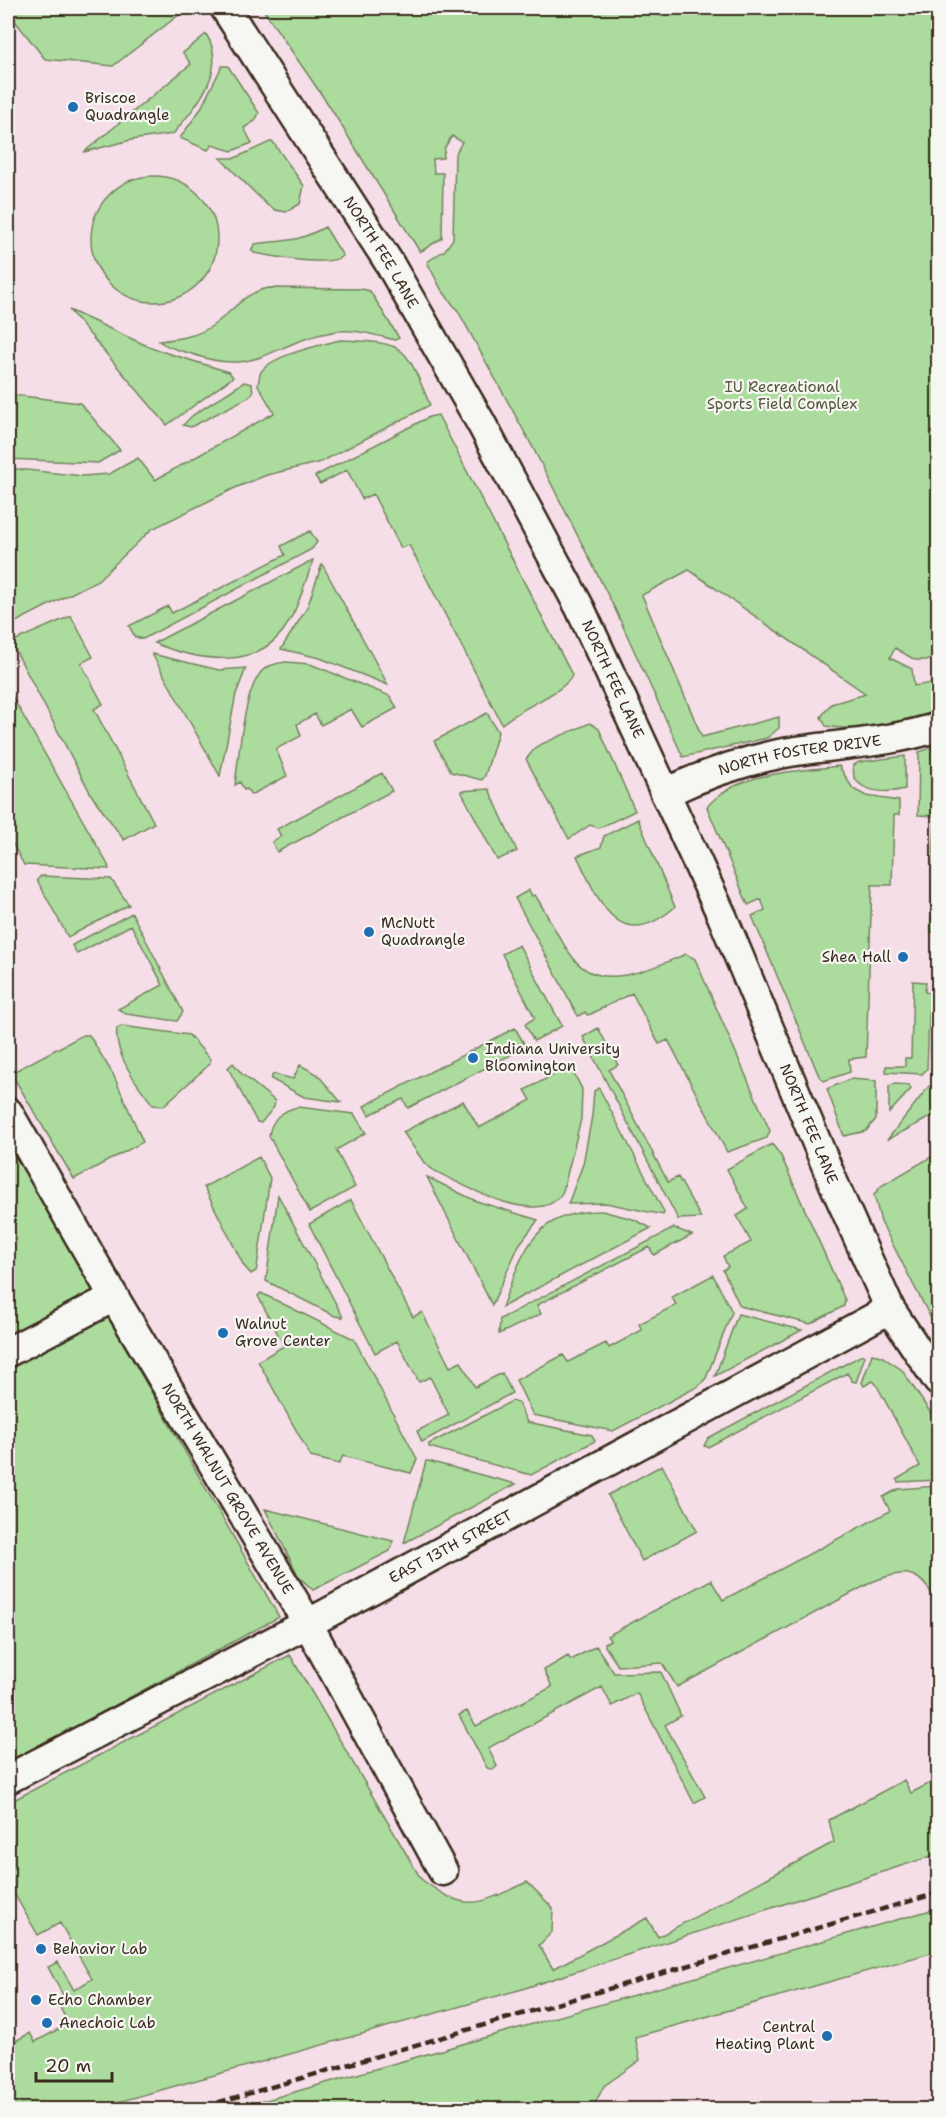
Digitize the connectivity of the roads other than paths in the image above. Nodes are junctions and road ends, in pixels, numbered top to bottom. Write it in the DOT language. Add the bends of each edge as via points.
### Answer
graph roads {
  1 [pos="225,8"];
  2 [pos="939,727"];
  3 [pos="665,793"];
  4 [pos="8,1112"];
  5 [pos="114,1297"];
  6 [pos="890,1309"];
  7 [pos="8,1352"];
  8 [pos="939,1381"];
  9 [pos="308,1624"];
  10 [pos="8,1779"];
  11 [pos="443,1871"];
  1 -- 3 [label="street, NORTH FEE LANE" via="363,219 481,423 580,608"];
  2 -- 3 [label="street, NORTH FOSTER DRIVE" via="732,766"];
  3 -- 6 [label="street, NORTH FEE LANE" via="722,916"];
  4 -- 5 [label="street, NORTH WALNUT GROVE AVENUE"];
  5 -- 7 [label="street"];
  5 -- 9 [label="street, NORTH WALNUT GROVE AVENUE"];
  6 -- 8 [label="street, NORTH FEE LANE"];
  6 -- 9 [label="street, EAST 13TH STREET"];
  9 -- 10 [label="street, EAST 13TH STREET"];
  9 -- 11 [label="street, NORTH WALNUT GROVE AVENUE"];
}
